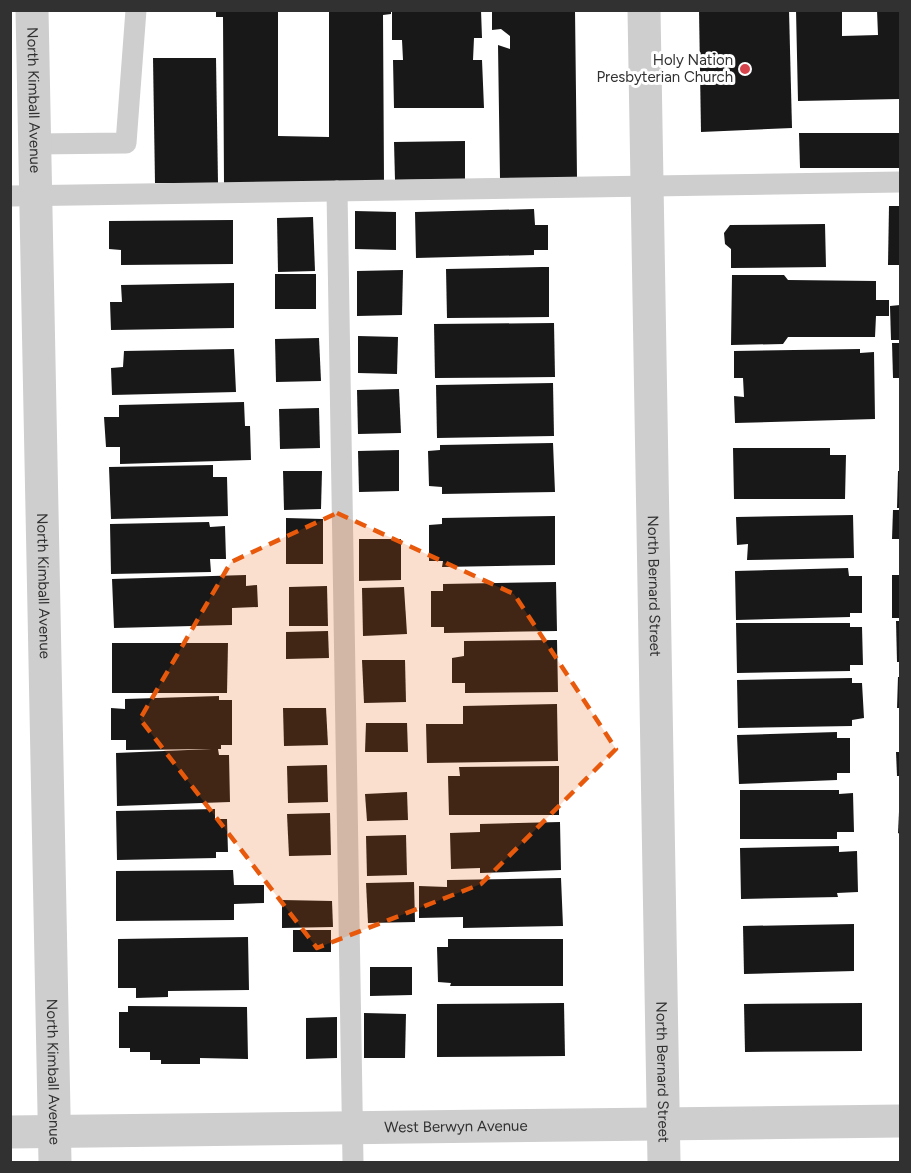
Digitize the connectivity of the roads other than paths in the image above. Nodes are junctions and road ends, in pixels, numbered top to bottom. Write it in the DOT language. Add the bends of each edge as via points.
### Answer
graph roads {
  1 [pos="32,10"];
  2 [pos="136,10"];
  3 [pos="644,10"];
  4 [pos="35,144"];
  5 [pos="900,182"];
  6 [pos="647,186"];
  7 [pos="337,191"];
  8 [pos="23,196"];
  9 [pos="900,1121"];
  10 [pos="663,1124"];
  11 [pos="353,1128"];
  12 [pos="10,1132"];
  13 [pos="55,1147"];
  14 [pos="353,1162"];
  15 [pos="664,1162"];
  1 -- 4 [label="street, North Kimball Avenue"];
  2 -- 4 [label="lane" via="126,143"];
  3 -- 6 [label="street, North Bernard Street"];
  4 -- 8 [label="street, North Kimball Avenue"];
  5 -- 6 [label="lane"];
  6 -- 7 [label="lane"];
  6 -- 10 [label="street, North Bernard Street"];
  7 -- 8 [label="lane"];
  7 -- 11 [label="lane"];
  8 -- 13 [label="street, North Kimball Avenue"];
  9 -- 10 [label="street, West Berwyn Avenue"];
  10 -- 11 [label="street, West Berwyn Avenue"];
  10 -- 15 [label="street, North Bernard Street"];
  11 -- 13 [label="street, West Berwyn Avenue"];
  11 -- 14 [label="lane"];
  12 -- 13 [label="street, West Berwyn Avenue"];
}
